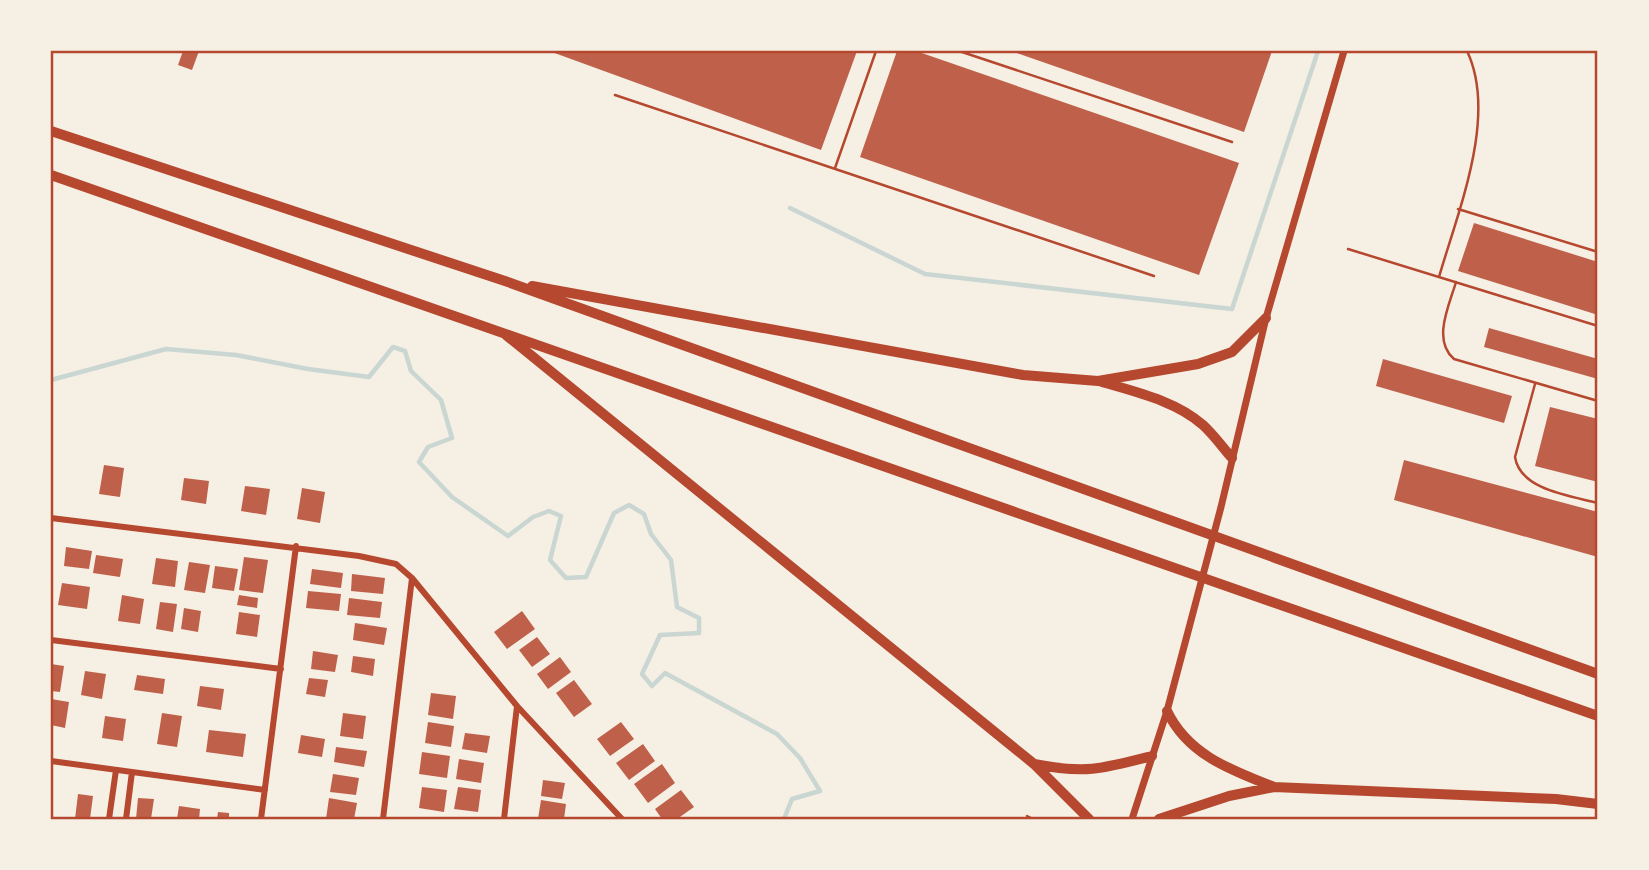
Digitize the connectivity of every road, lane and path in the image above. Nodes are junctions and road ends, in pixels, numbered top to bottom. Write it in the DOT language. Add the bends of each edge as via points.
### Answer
graph roads {
  1 [pos="876,51"];
  2 [pos="959,51"];
  3 [pos="1344,51"];
  4 [pos="1467,51"];
  5 [pos="615,95"];
  6 [pos="51,131"];
  7 [pos="1232,142"];
  8 [pos="835,168"];
  9 [pos="51,175"];
  10 [pos="1458,209"];
  11 [pos="1348,249"];
  12 [pos="1598,252"];
  13 [pos="1154,276"];
  14 [pos="1439,276"];
  15 [pos="505,281"];
  16 [pos="1455,282"];
  17 [pos="1266,318"];
  18 [pos="1598,326"];
  19 [pos="498,329"];
  20 [pos="1098,381"];
  21 [pos="1535,384"];
  22 [pos="1598,401"];
  23 [pos="1232,458"];
  24 [pos="1598,503"];
  25 [pos="51,518"];
  26 [pos="296,546"];
  27 [pos="412,578"];
  28 [pos="51,640"];
  29 [pos="281,668"];
  30 [pos="1598,674"];
  31 [pos="517,706"];
  32 [pos="1167,711"];
  33 [pos="1598,716"];
  34 [pos="1152,756"];
  35 [pos="51,761"];
  36 [pos="1034,764"];
  37 [pos="116,770"];
  38 [pos="132,772"];
  39 [pos="1274,787"];
  40 [pos="265,790"];
  41 [pos="1598,804"];
  42 [pos="1027,816"];
  43 [pos="110,819"];
  44 [pos="126,819"];
  45 [pos="261,819"];
  46 [pos="383,819"];
  47 [pos="504,819"];
  48 [pos="622,819"];
  49 [pos="1033,819"];
  50 [pos="1089,819"];
  51 [pos="1132,819"];
  52 [pos="1158,819"];
  1 -- 8 [label="lane"];
  2 -- 7 [label="lane"];
  3 -- 17 [label="street"];
  4 -- 10 [label="lane" via="1477,71 1479,125"];
  5 -- 8 [label="lane"];
  6 -- 15 [label="highway"];
  8 -- 13 [label="lane"];
  9 -- 19 [label="highway"];
  10 -- 12 [label="lane"];
  10 -- 14 [label="lane"];
  11 -- 14 [label="lane"];
  14 -- 16 [label="lane"];
  15 -- 20 [label="highway" via="1023,375"];
  15 -- 30 [label="highway"];
  16 -- 18 [label="lane"];
  16 -- 21 [label="lane" via="1442,334 1447,353 1463,364"];
  17 -- 20 [label="highway" via="1232,352 1198,364"];
  17 -- 23 [label="street"];
  19 -- 33 [label="highway"];
  19 -- 36 [label="highway"];
  20 -- 23 [label="highway" via="1172,406 1202,424"];
  21 -- 22 [label="lane"];
  21 -- 24 [label="lane" via="1515,457 1517,467 1530,480 1559,493"];
  23 -- 32 [label="street"];
  25 -- 26 [label="street"];
  26 -- 27 [label="street" via="396,564"];
  26 -- 29 [label="street"];
  27 -- 31 [label="street"];
  27 -- 46 [label="street"];
  28 -- 29 [label="street"];
  29 -- 40 [label="street"];
  31 -- 47 [label="street"];
  31 -- 48 [label="street"];
  32 -- 34 [label="street"];
  32 -- 39 [label="highway" via="1177,732 1215,764"];
  34 -- 36 [label="highway" via="1100,771 1072,772"];
  34 -- 51 [label="street"];
  35 -- 37 [label="street"];
  36 -- 50 [label="highway"];
  37 -- 38 [label="street"];
  37 -- 43 [label="street"];
  38 -- 40 [label="street"];
  38 -- 44 [label="street"];
  39 -- 41 [label="highway"];
  39 -- 52 [label="highway"];
  40 -- 45 [label="street"];
  42 -- 49 [label="lane"];
}
